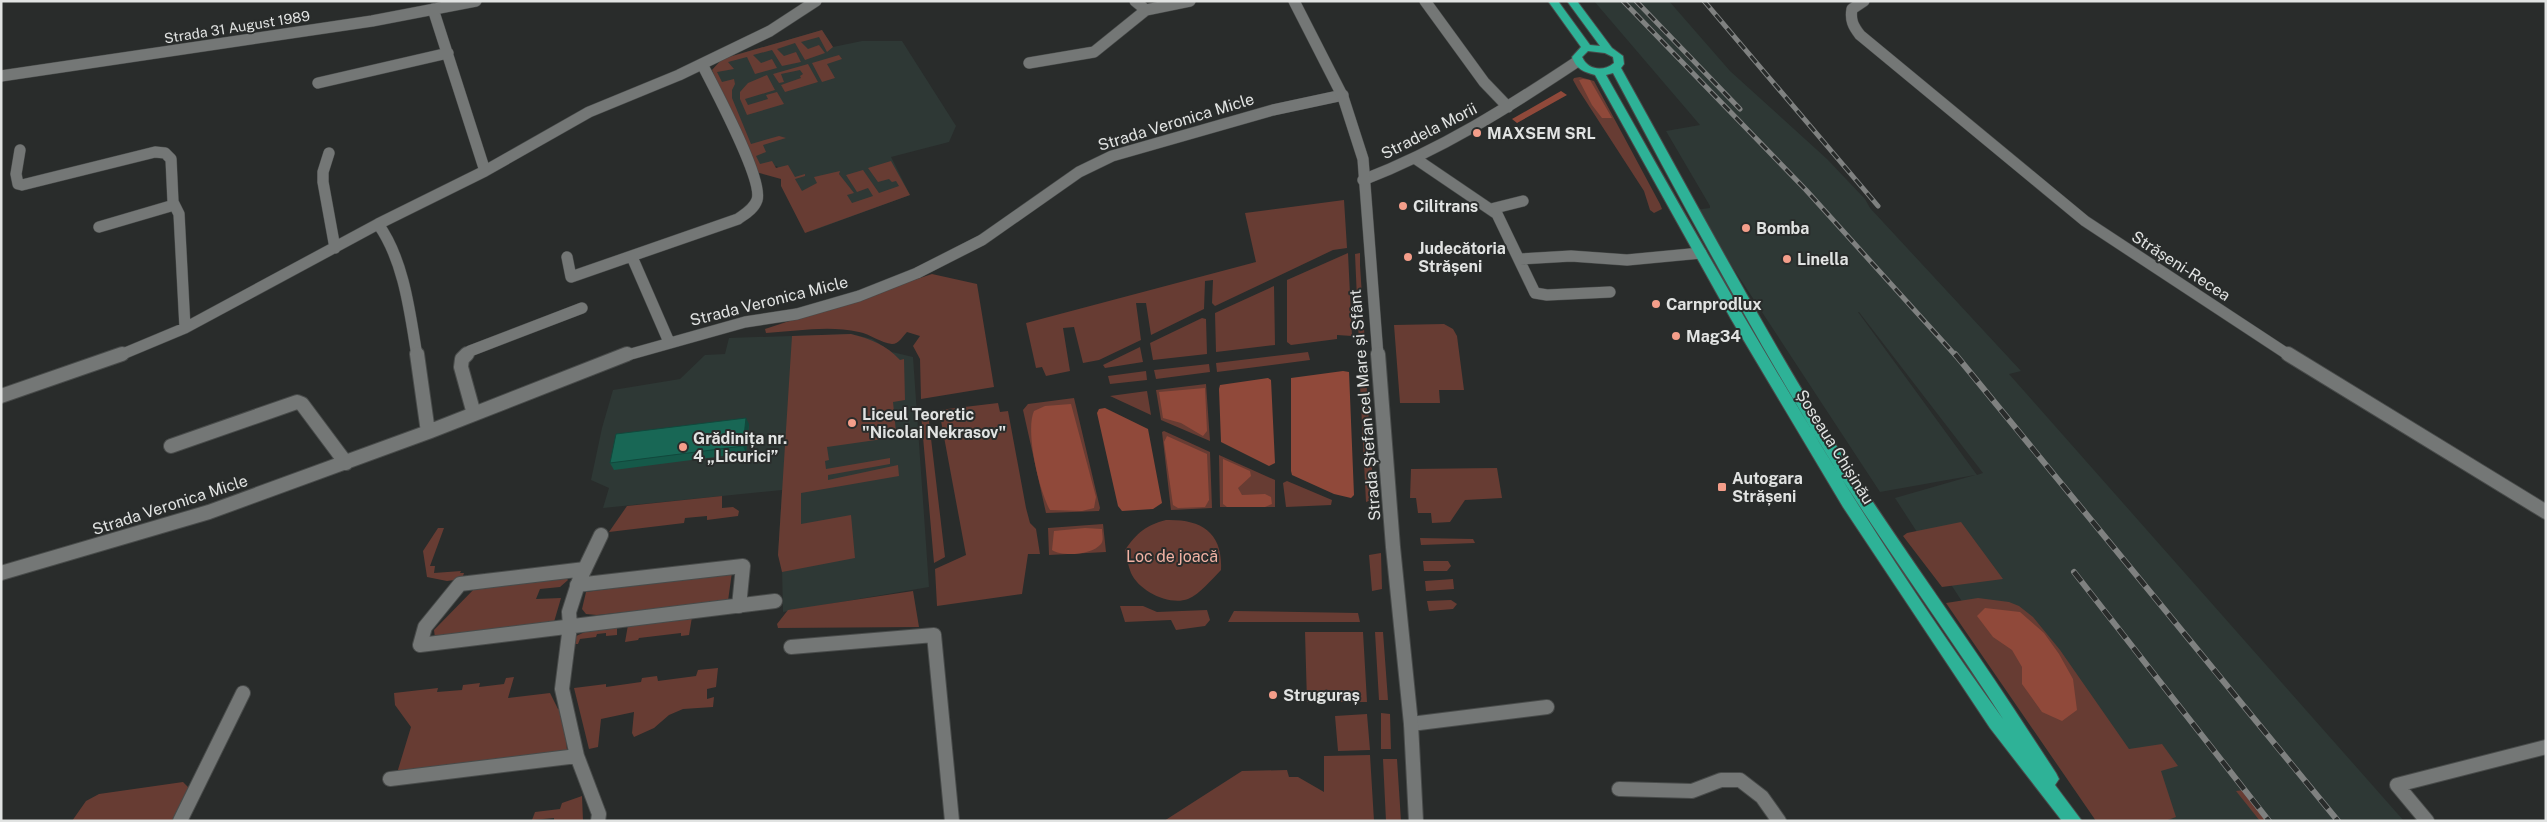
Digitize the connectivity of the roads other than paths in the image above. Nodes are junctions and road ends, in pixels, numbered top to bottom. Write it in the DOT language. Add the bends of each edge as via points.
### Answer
graph roads {
  1 [pos="476,1"];
  2 [pos="816,1"];
  3 [pos="1135,1"];
  4 [pos="1190,1"];
  5 [pos="1294,1"];
  6 [pos="1426,1"];
  7 [pos="1554,1"];
  8 [pos="1572,1"];
  9 [pos="1864,1"];
  10 [pos="433,9"];
  11 [pos="1146,10"];
  12 [pos="1586,20"];
  13 [pos="1587,48"];
  14 [pos="1608,50"];
  15 [pos="448,53"];
  16 [pos="1578,61"];
  17 [pos="1029,63"];
  18 [pos="702,64"];
  19 [pos="1616,68"];
  20 [pos="1599,72"];
  21 [pos="1,76"];
  22 [pos="318,83"];
  23 [pos="1343,95"];
  24 [pos="1508,107"];
  25 [pos="20,150"];
  26 [pos="329,153"];
  27 [pos="1416,159"];
  28 [pos="485,171"];
  29 [pos="1363,180"];
  30 [pos="1523,201"];
  31 [pos="174,205"];
  32 [pos="1491,209"];
  33 [pos="378,224"];
  34 [pos="99,228"];
  35 [pos="334,248"];
  36 [pos="1701,253"];
  37 [pos="567,257"];
  38 [pos="632,257"];
  39 [pos="1520,259"];
  40 [pos="1610,292"];
  41 [pos="582,308"];
  42 [pos="185,328"];
  43 [pos="669,342"];
  44 [pos="1,396"];
  45 [pos="474,414"];
  46 [pos="428,432"];
  47 [pos="171,446"];
  48 [pos="346,463"];
  49 [pos="2546,512"];
  50 [pos="601,535"];
  51 [pos="585,569"];
  52 [pos="1,573"];
  53 [pos="577,585"];
  54 [pos="775,601"];
  55 [pos="739,606"];
  56 [pos="570,626"];
  57 [pos="791,647"];
  58 [pos="243,693"];
  59 [pos="1547,707"];
  60 [pos="1411,724"];
  61 [pos="2546,747"];
  62 [pos="577,756"];
  63 [pos="390,779"];
  64 [pos="1619,789"];
  65 [pos="180,821"];
  66 [pos="598,821"];
  67 [pos="952,821"];
  68 [pos="1416,821"];
  69 [pos="1779,821"];
  70 [pos="2074,821"];
  71 [pos="2427,821"];
  1 -- 10 [label="street, Strada 31 August 1989"];
  2 -- 18 [label="street" via="770,31"];
  3 -- 11 [label="street"];
  4 -- 11 [label="street"];
  5 -- 23 [label="street, Strada Ștefan cel Mare și Sfânt"];
  6 -- 24 [label="street, Stradela Morii" via="1484,82"];
  7 -- 13 [label="highway"];
  8 -- 12 [label="highway"];
  9 -- 49 [label="street, Strășeni-Recea" via="1852,9 1850,17 1860,35 2087,223 2292,357"];
  10 -- 15 [label="street"];
  10 -- 21 [label="street, Strada 31 August 1989"];
  11 -- 17 [label="street" via="1094,52"];
  12 -- 14 [label="highway"];
  13 -- 14 [label="highway"];
  13 -- 16 [label="highway" via="1578,54"];
  14 -- 19 [label="highway" via="1618,56"];
  15 -- 22 [label="street"];
  15 -- 28 [label="street"];
  16 -- 20 [label="highway"];
  16 -- 24 [label="street, Stradela Morii"];
  18 -- 28 [label="street" via="589,112"];
  18 -- 38 [label="street" via="753,176 758,197 753,208 738,219"];
  19 -- 20 [label="highway"];
  19 -- 70 [label="highway" via="1760,333 1861,496 2008,711"];
  20 -- 36 [label="highway, Șoseaua Chișinău"];
  23 -- 29 [label="street, Strada Ștefan cel Mare și Sfânt" via="1358,131 1364,158"];
  23 -- 43 [label="street, Strada Veronica Micle" via="1273,110 1112,156 1079,172 982,240 917,272 859,296 797,314 745,322"];
  24 -- 27 [label="street, Stradela Morii"];
  25 -- 31 [label="street" via="16,174 18,184 22,185 155,152 165,153 171,159"];
  26 -- 35 [label="street" via="322,172"];
  27 -- 29 [label="street, Stradela Morii"];
  27 -- 32 [label="street"];
  28 -- 33 [label="street"];
  29 -- 60 [label="street, Strada Ștefan cel Mare și Sfânt"];
  30 -- 32 [label="street"];
  31 -- 34 [label="street"];
  31 -- 42 [label="street" via="179,214"];
  32 -- 39 [label="street" via="1502,220"];
  33 -- 35 [label="street"];
  33 -- 46 [label="street" via="387,235 398,266 414,333"];
  35 -- 42 [label="street"];
  36 -- 39 [label="street" via="1627,260 1571,256"];
  36 -- 70 [label="highway, Șoseaua Chișinău" via="1848,503 1996,723"];
  37 -- 38 [label="street" via="571,277"];
  38 -- 43 [label="street"];
  39 -- 40 [label="street" via="1534,293"];
  41 -- 45 [label="street" via="470,351 462,358 461,368"];
  42 -- 44 [label="street" via="126,353"];
  43 -- 45 [label="street, Strada Veronica Micle" via="628,354"];
  45 -- 46 [label="street, Strada Veronica Micle"];
  46 -- 48 [label="street, Strada Veronica Micle"];
  47 -- 48 [label="street" via="297,402 302,404"];
  48 -- 52 [label="street, Strada Veronica Micle" via="209,512"];
  50 -- 51 [label="street"];
  51 -- 53 [label="street"];
  51 -- 56 [label="street" via="460,584 425,627 420,645"];
  53 -- 55 [label="street" via="743,566"];
  53 -- 56 [label="street" via="569,612"];
  54 -- 55 [label="street"];
  55 -- 56 [label="street"];
  56 -- 62 [label="street" via="562,689"];
  57 -- 67 [label="street" via="934,635"];
  58 -- 65 [label="street"];
  59 -- 60 [label="street"];
  60 -- 68 [label="street, Strada Ștefan cel Mare și Sfânt"];
  61 -- 71 [label="street" via="2396,785"];
  62 -- 63 [label="street"];
  62 -- 66 [label="street" via="599,814"];
  64 -- 69 [label="street" via="1695,791 1722,780 1737,779 1751,785 1770,805"];
}
